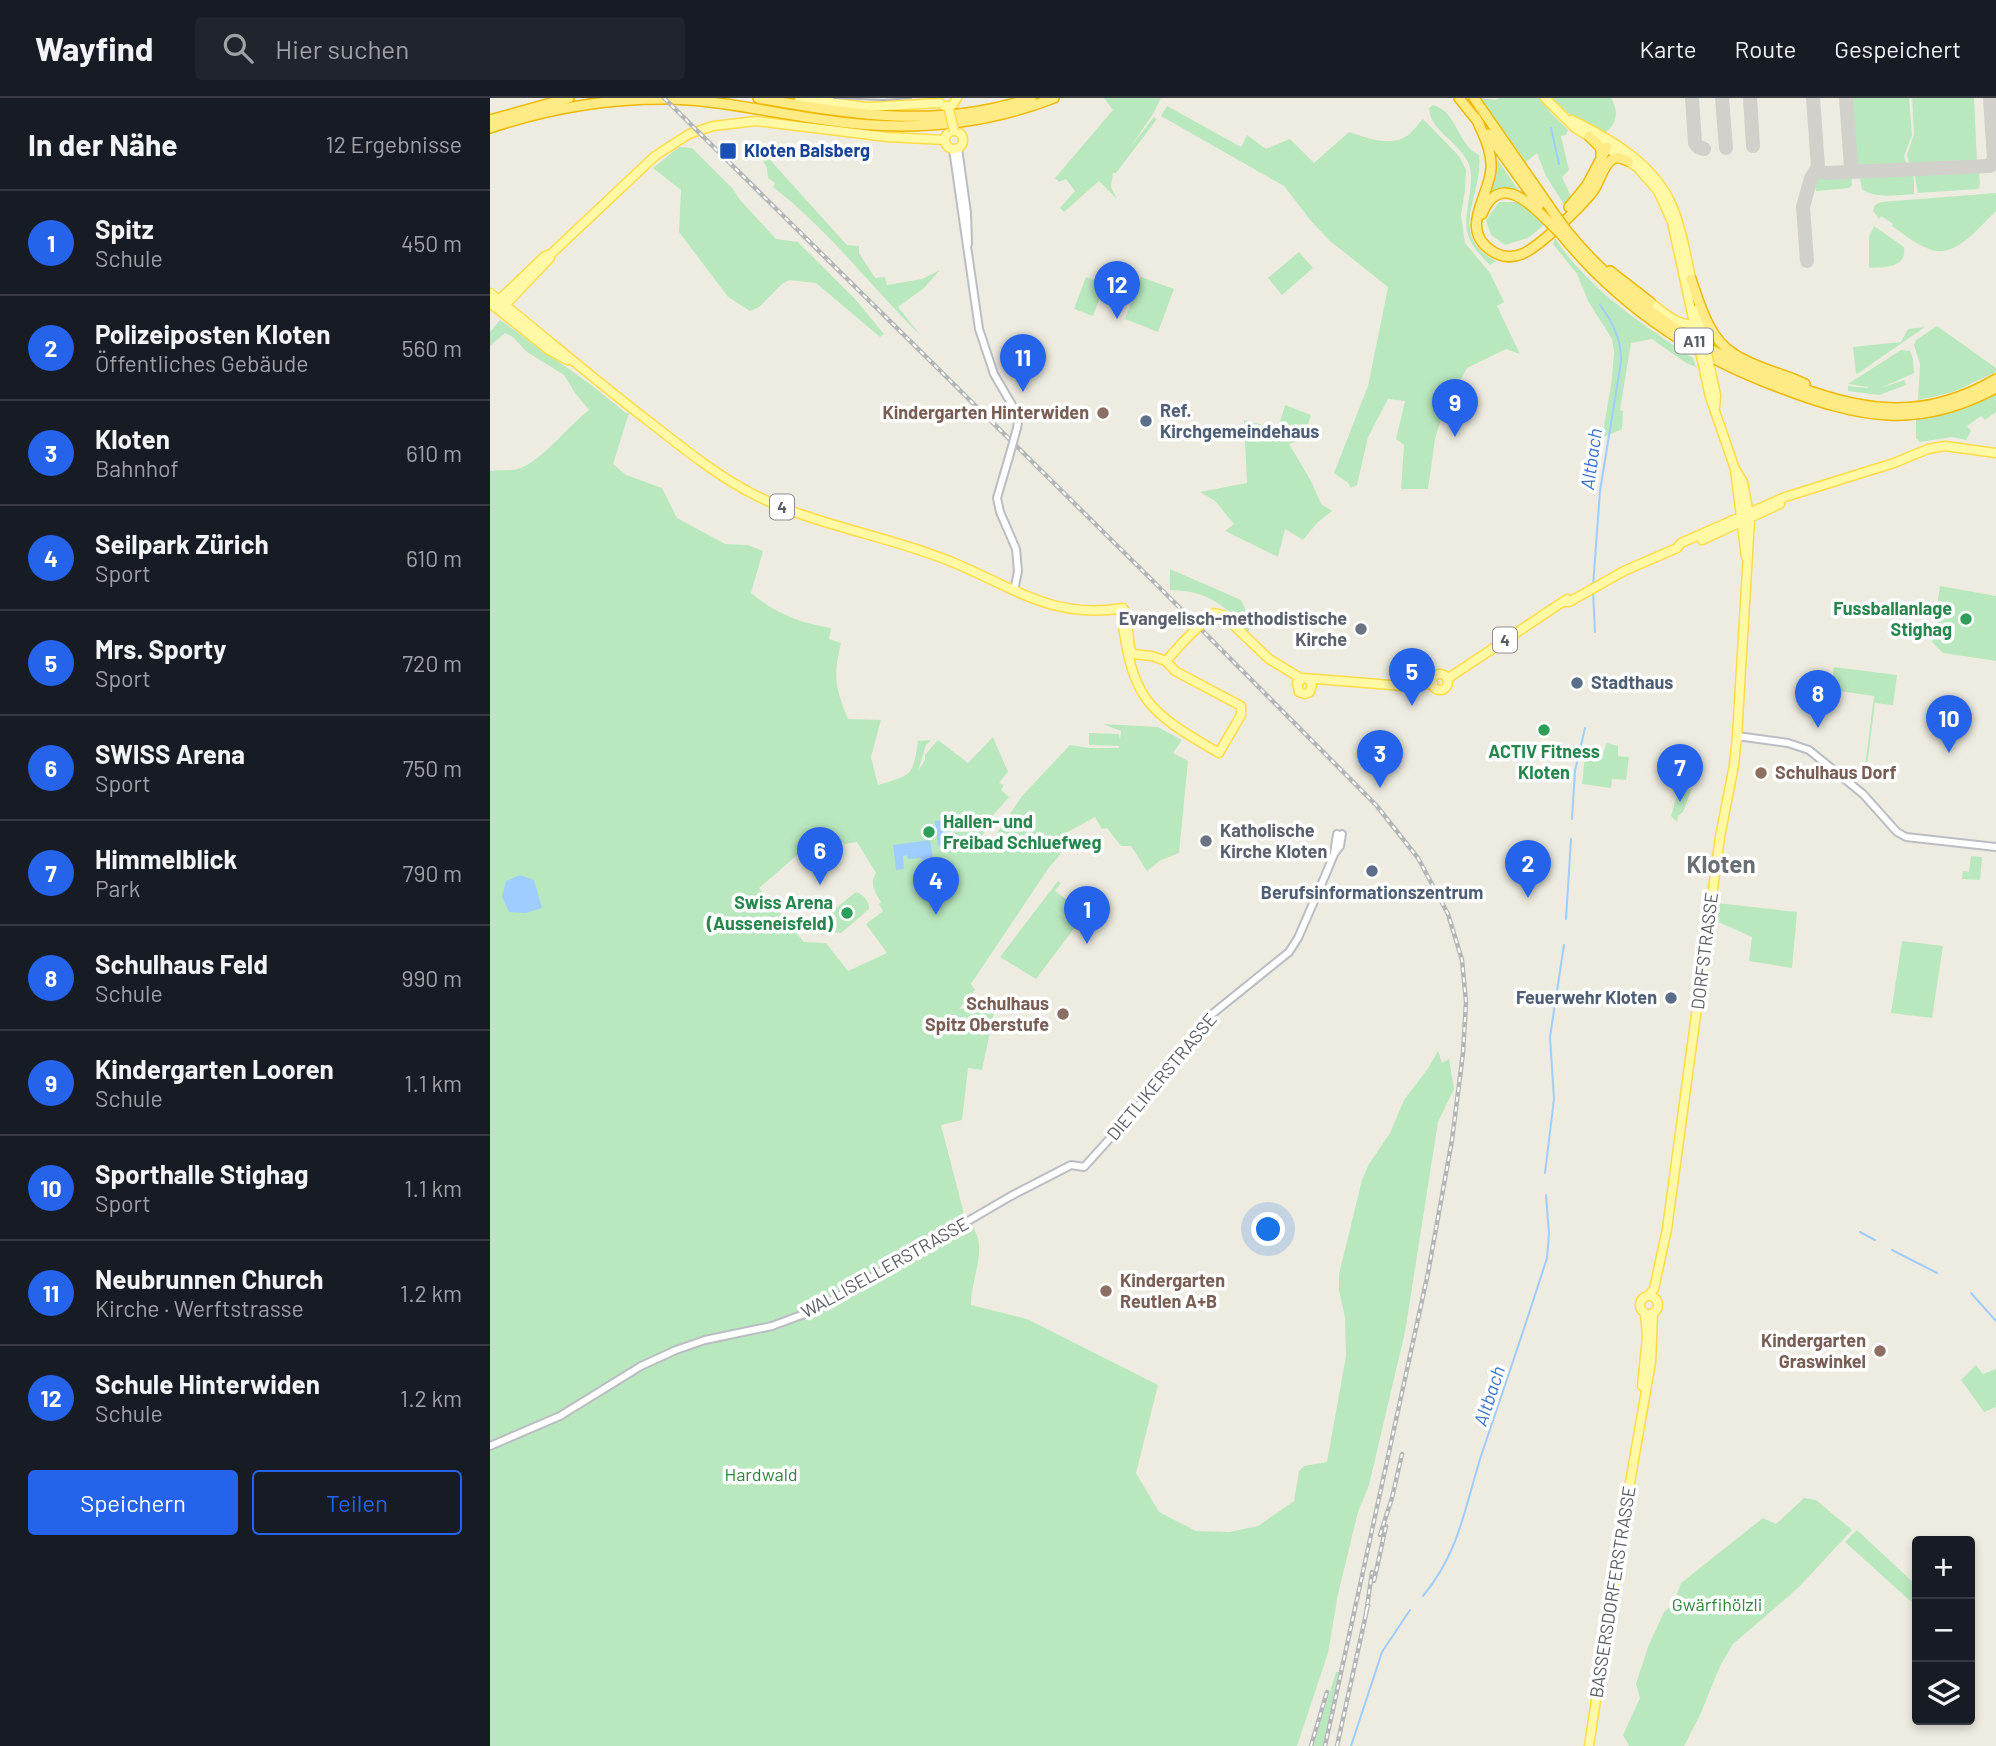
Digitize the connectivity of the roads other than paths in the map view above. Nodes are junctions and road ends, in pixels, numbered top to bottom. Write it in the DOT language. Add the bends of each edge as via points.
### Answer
graph roads {
  1 [pos="569,98"];
  2 [pos="758,98"];
  3 [pos="799,98"];
  4 [pos="927,98"];
  5 [pos="1018,98"];
  6 [pos="1031,98"];
  7 [pos="1054,98"];
  8 [pos="1459,98"];
  9 [pos="1474,98"];
  10 [pos="1545,98"];
  11 [pos="939,100"];
  12 [pos="955,103"];
  13 [pos="905,104"];
  14 [pos="1563,115"];
  15 [pos="934,116"];
  16 [pos="1476,118"];
  17 [pos="491,126"];
  18 [pos="954,131"];
  19 [pos="1588,136"];
  20 [pos="945,139"];
  21 [pos="1610,146"];
  22 [pos="955,149"];
  23 [pos="1628,161"];
  24 [pos="1602,167"];
  25 [pos="1549,216"];
  26 [pos="1565,232"];
  27 [pos="1691,279"];
  28 [pos="490,293"];
  29 [pos="1650,302"];
  30 [pos="497,304"];
  31 [pos="1698,325"];
  32 [pos="1996,379"];
  33 [pos="1996,388"];
  34 [pos="1851,404"];
  35 [pos="1920,410"];
  36 [pos="1904,412"];
  37 [pos="1996,453"];
  38 [pos="1746,518"];
  39 [pos="1728,530"];
  40 [pos="1743,536"];
  41 [pos="1676,548"];
  42 [pos="1747,560"];
  43 [pos="1014,591"];
  44 [pos="1123,608"];
  45 [pos="1142,656"];
  46 [pos="1166,661"];
  47 [pos="1131,669"];
  48 [pos="1737,736"];
  49 [pos="1340,834"];
  50 [pos="1996,848"];
  51 [pos="1084,1167"];
  52 [pos="1662,1258"];
  53 [pos="1648,1296"];
  54 [pos="1658,1304"];
  55 [pos="1649,1313"];
  56 [pos="490,1446"];
  57 [pos="1589,1746"];
  1 -- 17 [label="highway"];
  2 -- 15 [label="highway" via="861,115"];
  3 -- 13 [label="main road" via="847,106"];
  4 -- 13 [label="main road"];
  5 -- 15 [label="highway"];
  6 -- 15 [label="highway" via="985,111"];
  7 -- 17 [label="highway" via="993,118 939,126 872,126 712,102 658,99 578,105"];
  8 -- 16 [label="highway, A11"];
  9 -- 25 [label="highway, A11"];
  10 -- 14 [label="main road"];
  11 -- 12 [label="main road"];
  11 -- 13 [label="main road"];
  12 -- 18 [label="main road, bridge"];
  14 -- 19 [label="main road"];
  14 -- 21 [label="main road"];
  16 -- 24 [label="highway" via="1491,164 1476,227 1482,242 1497,254 1515,256 1537,245 1589,196"];
  16 -- 25 [label="highway, A11"];
  18 -- 20 [label="main road"];
  18 -- 22 [label="main road" via="963,138"];
  19 -- 21 [label="main road"];
  19 -- 24 [label="highway" via="1601,148"];
  20 -- 22 [label="main road" via="948,147"];
  20 -- 30 [label="main road" via="888,137 762,121 735,122 689,134 655,156"];
  21 -- 23 [label="main road"];
  21 -- 24 [label="highway"];
  21 -- 27 [label="main road" via="1643,165 1668,196"];
  22 -- 43 [label="street, bridge" via="964,238 983,346 1017,415 997,498 1016,549"];
  23 -- 24 [label="highway" via="1615,158"];
  23 -- 31 [label="main road" via="1652,183 1666,206"];
  24 -- 25 [label="highway" via="1579,197 1526,246 1510,251 1495,247 1480,224 1487,204 1508,193 1525,198"];
  25 -- 26 [label="highway, A11, bridge"];
  26 -- 29 [label="highway"];
  26 -- 34 [label="highway, A11" via="1620,288 1687,338 1749,369"];
  26 -- 36 [label="highway, A11" via="1591,270 1631,306 1716,362 1840,409 1873,415"];
  27 -- 31 [label="main road"];
  27 -- 34 [label="highway" via="1709,325 1727,350"];
  28 -- 30 [label="main road, 4"];
  29 -- 31 [label="main road" via="1679,323"];
  30 -- 43 [label="main road, 4" via="550,350 579,367 711,469 753,494 800,514 950,561"];
  31 -- 38 [label="main road, bridge" via="1710,397"];
  32 -- 35 [label="highway"];
  33 -- 35 [label="highway" via="1954,406"];
  34 -- 36 [label="highway, A11"];
  35 -- 36 [label="highway"];
  37 -- 38 [label="main road, 4" via="1945,446 1928,449 1785,497"];
  38 -- 39 [label="main road, 4"];
  38 -- 40 [label="main road, DORFSTRASSE"];
  38 -- 41 [label="main road, 4"];
  38 -- 42 [label="main road, DORFSTRASSE"];
  39 -- 40 [label="main road"];
  39 -- 41 [label="main road, 4"];
  40 -- 42 [label="main road, DORFSTRASSE"];
  41 -- 46 [label="main road, 4, bridge" via="1563,602 1447,679 1443,689 1433,683 1403,687 1305,683 1269,659 1223,615 1214,613"];
  42 -- 48 [label="main road, DORFSTRASSE"];
  43 -- 44 [label="main road, 4" via="1066,610"];
  44 -- 45 [label="main road" via="1131,652"];
  44 -- 47 [label="main road"];
  45 -- 46 [label="main road"];
  45 -- 47 [label="main road"];
  46 -- 47 [label="main road" via="1175,671 1241,706 1241,715 1219,753 1158,714"];
  48 -- 50 [label="street" via="1809,750 1876,805 1906,837"];
  48 -- 52 [label="main road, DORFSTRASSE"];
  49 -- 51 [label="street, DIETLIKERSTRASSE" via="1289,952 1212,1015"];
  51 -- 56 [label="street, WALLISELLERSTRASSE" via="1071,1165 1013,1195 815,1310 676,1350 560,1416"];
  52 -- 53 [label="main road, DORFSTRASSE"];
  52 -- 54 [label="main road, DORFSTRASSE"];
  53 -- 54 [label="main road"];
  53 -- 55 [label="main road" via="1641,1304"];
  54 -- 55 [label="main road"];
  55 -- 57 [label="main road, BASSERSDORFERSTRASSE" via="1637,1438"];
}
